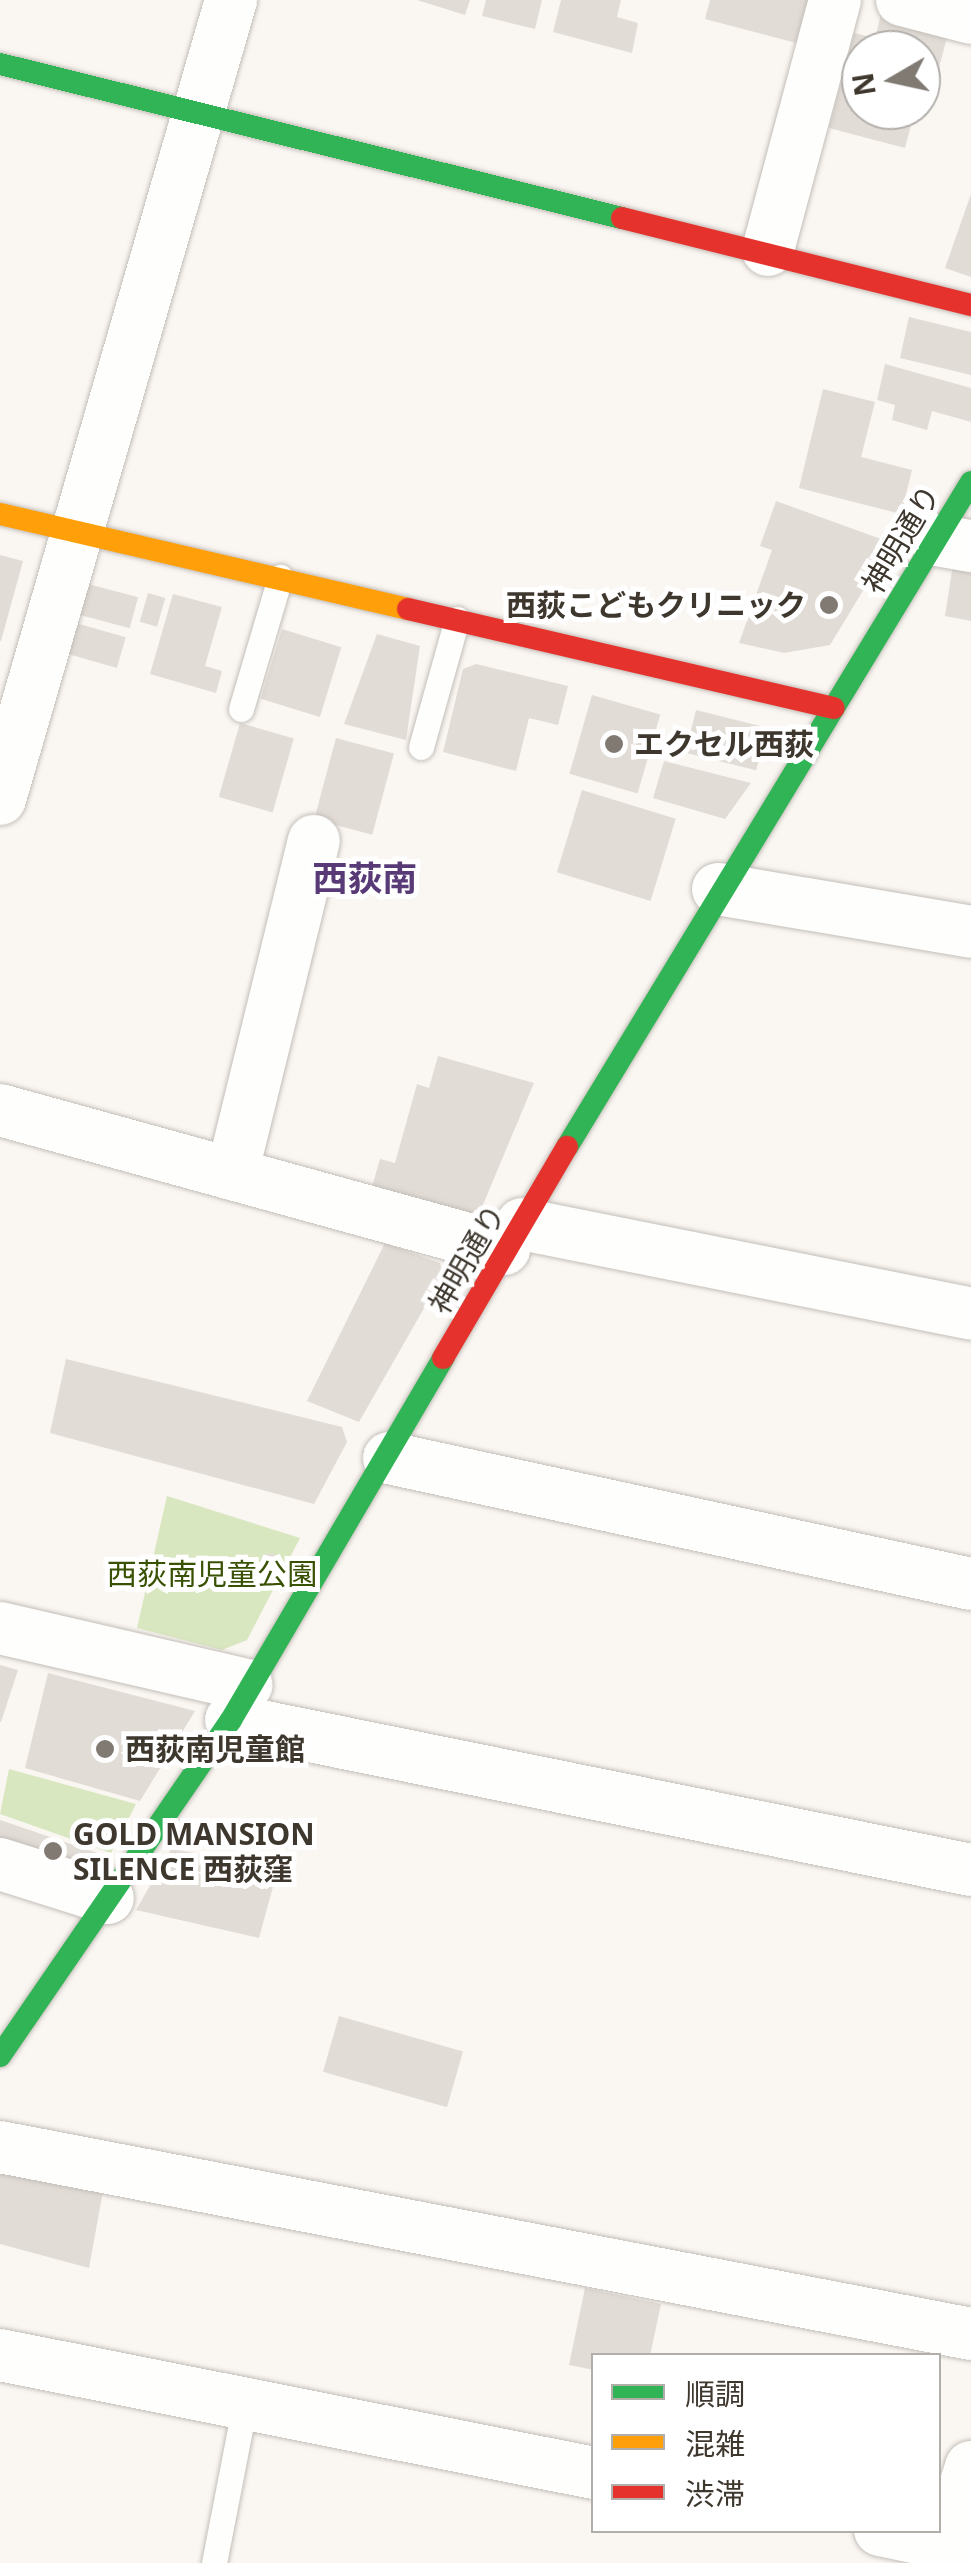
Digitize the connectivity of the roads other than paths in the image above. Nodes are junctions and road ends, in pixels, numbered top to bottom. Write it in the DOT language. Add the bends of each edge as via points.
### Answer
graph roads {
  1 [pos="231,0"];
  2 [pos="834,0"];
  3 [pos="902,0"];
  4 [pos="971,18"];
  5 [pos="0,64"];
  6 [pos="196,114"];
  7 [pos="768,250"];
  8 [pos="971,305"];
  9 [pos="971,482"];
  10 [pos="0,514"];
  11 [pos="73,530"];
  12 [pos="953,543"];
  13 [pos="280,577"];
  14 [pos="457,618"];
  15 [pos="834,708"];
  16 [pos="241,709"];
  17 [pos="421,747"];
  18 [pos="0,799"];
  19 [pos="314,841"];
  20 [pos="718,889"];
  21 [pos="971,932"];
  22 [pos="0,1110"];
  23 [pos="232,1174"];
  24 [pos="513,1236"];
  25 [pos="971,1314"];
  26 [pos="389,1458"];
  27 [pos="971,1584"];
  28 [pos="0,1628"];
  29 [pos="239,1703"];
  30 [pos="0,1864"];
  31 [pos="971,1870"];
  32 [pos="108,1898"];
  33 [pos="0,2056"];
  34 [pos="0,2146"];
  35 [pos="971,2334"];
  36 [pos="0,2355"];
  37 [pos="244,2404"];
  38 [pos="971,2467"];
  39 [pos="591,2472"];
  40 [pos="890,2533"];
  41 [pos="952,2552"];
  42 [pos="214,2563"];
  1 -- 6 [label="street"];
  2 -- 7 [label="street"];
  3 -- 4 [label="street"];
  5 -- 6 [label="street"];
  6 -- 7 [label="street"];
  6 -- 11 [label="street"];
  7 -- 8 [label="street"];
  9 -- 12 [label="street, 神明通り"];
  10 -- 11 [label="street"];
  11 -- 13 [label="street"];
  11 -- 18 [label="street"];
  12 -- 15 [label="street, 神明通り"];
  13 -- 14 [label="street"];
  13 -- 16 [label="lane"];
  14 -- 15 [label="street"];
  14 -- 17 [label="lane"];
  15 -- 20 [label="street, 神明通り"];
  19 -- 23 [label="street"];
  20 -- 21 [label="street"];
  20 -- 24 [label="street, 神明通り"];
  22 -- 23 [label="street"];
  23 -- 24 [label="street"];
  24 -- 25 [label="street"];
  24 -- 26 [label="street, 神明通り"];
  26 -- 27 [label="street"];
  26 -- 29 [label="street, 神明通り"];
  28 -- 29 [label="street"];
  29 -- 31 [label="street"];
  29 -- 32 [label="street, 神明通り"];
  30 -- 32 [label="street"];
  32 -- 33 [label="street, 神明通り"];
  34 -- 35 [label="street"];
  36 -- 37 [label="street"];
  37 -- 39 [label="street"];
  37 -- 42 [label="lane"];
  38 -- 41 [label="street"];
  40 -- 41 [label="street"];
}
